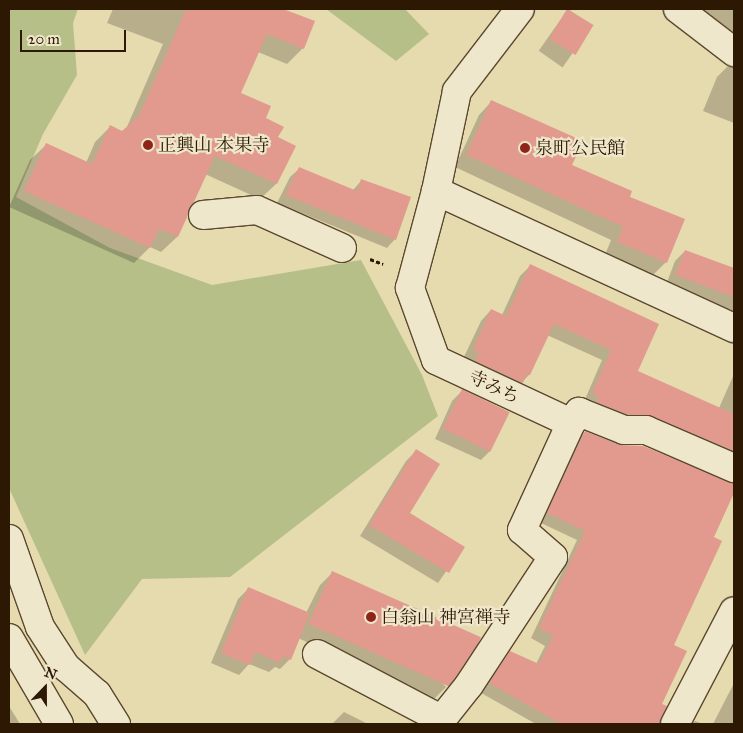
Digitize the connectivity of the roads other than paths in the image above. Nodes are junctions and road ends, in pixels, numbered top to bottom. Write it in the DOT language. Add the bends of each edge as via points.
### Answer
graph roads {
  1 [pos="520,9"];
  2 [pos="678,9"];
  3 [pos="734,52"];
  4 [pos="436,191"];
  5 [pos="202,215"];
  6 [pos="342,248"];
  7 [pos="734,328"];
  8 [pos="570,423"];
  9 [pos="734,468"];
  10 [pos="11,549"];
  11 [pos="734,611"];
  12 [pos="9,638"];
  13 [pos="317,654"];
  14 [pos="440,722"];
  15 [pos="59,724"];
  16 [pos="116,724"];
  17 [pos="676,724"];
  1 -- 4 [label="street, 寺みち" via="457,91"];
  2 -- 3 [label="street"];
  4 -- 7 [label="street"];
  4 -- 8 [label="street, 寺みち" via="410,288 436,360"];
  5 -- 6 [label="street" via="256,210"];
  8 -- 9 [label="street" via="578,412 624,430 646,430"];
  8 -- 14 [label="street" via="522,530 553,556 469,685"];
  10 -- 16 [label="street" via="40,627 66,668 97,694"];
  11 -- 17 [label="street"];
  12 -- 15 [label="street"];
  13 -- 14 [label="street"];
}
